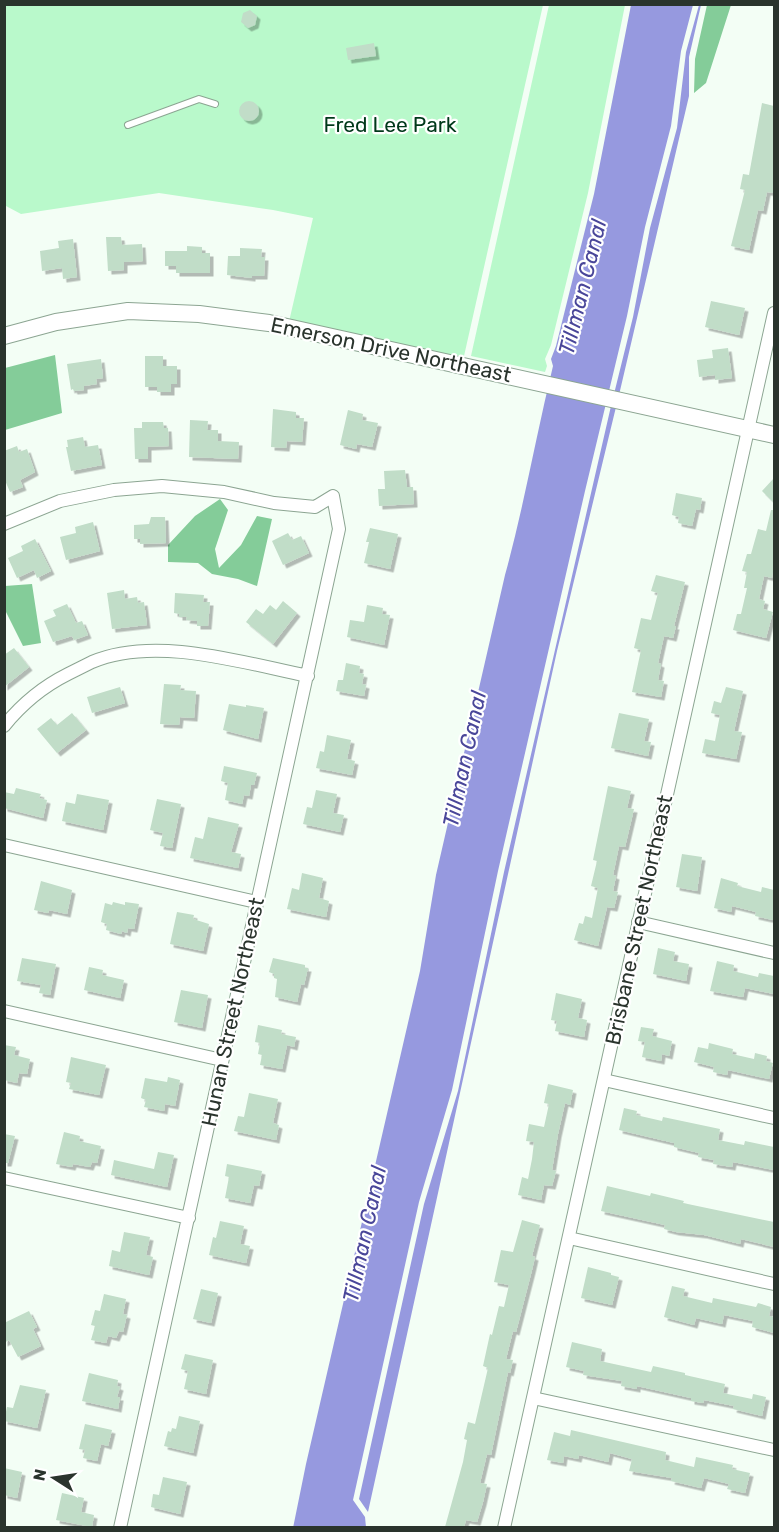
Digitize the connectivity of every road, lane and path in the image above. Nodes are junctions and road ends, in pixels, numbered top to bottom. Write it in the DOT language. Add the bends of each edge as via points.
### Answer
graph roads {
  1 [pos="214,104"];
  2 [pos="128,125"];
  3 [pos="774,313"];
  4 [pos="4,336"];
  5 [pos="748,429"];
  6 [pos="774,435"];
  7 [pos="4,524"];
  8 [pos="308,676"];
  9 [pos="4,726"];
  10 [pos="4,845"];
  11 [pos="256,902"];
  12 [pos="638,922"];
  13 [pos="774,953"];
  14 [pos="4,1011"];
  15 [pos="222,1060"];
  16 [pos="604,1080"];
  17 [pos="774,1118"];
  18 [pos="4,1178"];
  19 [pos="189,1218"];
  20 [pos="569,1238"];
  21 [pos="774,1284"];
  22 [pos="533,1398"];
  23 [pos="774,1450"];
  24 [pos="120,1527"];
  25 [pos="504,1527"];
  1 -- 2 [label="lane" via="198,99"];
  3 -- 5 [label="street, Brisbane Street Northeast"];
  4 -- 5 [label="street, Emerson Drive Northeast" via="56,322 128,311 199,314 269,323"];
  5 -- 6 [label="street, Emerson Drive Northeast"];
  5 -- 12 [label="street, Brisbane Street Northeast"];
  7 -- 8 [label="street, Hunan Street Northeast" via="60,501 114,490 162,486 315,507 333,496 339,529"];
  8 -- 9 [label="street" via="194,653 123,654 94,661 47,685"];
  8 -- 11 [label="street, Hunan Street Northeast"];
  10 -- 11 [label="street"];
  11 -- 15 [label="street, Hunan Street Northeast"];
  12 -- 13 [label="street"];
  12 -- 16 [label="street, Brisbane Street Northeast"];
  14 -- 15 [label="street"];
  15 -- 19 [label="street, Hunan Street Northeast"];
  16 -- 17 [label="street"];
  16 -- 20 [label="street, Brisbane Street Northeast"];
  18 -- 19 [label="street"];
  19 -- 24 [label="street, Hunan Street Northeast"];
  20 -- 21 [label="street"];
  20 -- 22 [label="street, Brisbane Street Northeast"];
  22 -- 23 [label="street"];
  22 -- 25 [label="street, Brisbane Street Northeast"];
}
